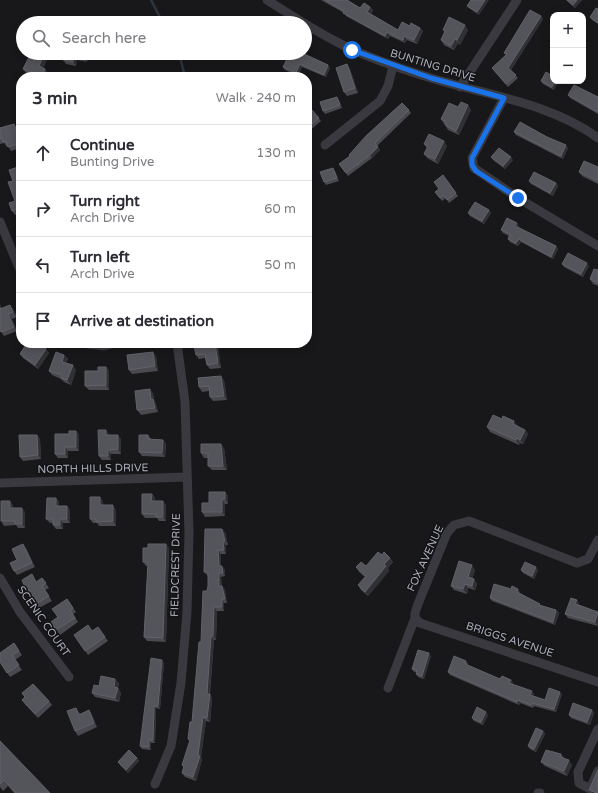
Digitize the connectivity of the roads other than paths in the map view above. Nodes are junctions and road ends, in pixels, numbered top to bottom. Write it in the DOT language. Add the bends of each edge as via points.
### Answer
graph roads {
  1 [pos="267,0"];
  2 [pos="517,0"];
  3 [pos="294,16"];
  4 [pos="312,27"];
  5 [pos="392,66"];
  6 [pos="460,87"];
  7 [pos="504,98"];
  8 [pos="598,138"];
  9 [pos="326,145"];
  10 [pos="0,222"];
  11 [pos="598,246"];
  12 [pos="16,260"];
  13 [pos="178,348"];
  14 [pos="187,477"];
  15 [pos="0,483"];
  16 [pos="598,540"];
  17 [pos="0,578"];
  18 [pos="415,618"];
  19 [pos="69,677"];
  20 [pos="598,682"];
  21 [pos="388,688"];
  22 [pos="598,729"];
  23 [pos="596,740"];
  24 [pos="598,771"];
  25 [pos="155,784"];
  1 -- 3 [label="street, BUNTING DRIVE"];
  2 -- 6 [label="street"];
  4 -- 5 [label="street, BUNTING DRIVE" via="335,41"];
  5 -- 6 [label="street, BUNTING DRIVE"];
  5 -- 9 [label="street" via="388,86 380,100"];
  6 -- 7 [label="street, BUNTING DRIVE"];
  7 -- 8 [label="street, BUNTING DRIVE" via="559,117"];
  7 -- 11 [label="street" via="472,158 474,168"];
  10 -- 12 [label="street"];
  13 -- 14 [label="street, FIELDCREST DRIVE" via="185,402"];
  14 -- 15 [label="street, NORTH HILLS DRIVE"];
  14 -- 25 [label="street, FIELDCREST DRIVE" via="187,612 181,683 171,746"];
  16 -- 18 [label="street, FOX AVENUE" via="588,559 578,563 470,522 459,522 450,528 418,604"];
  17 -- 19 [label="street, SCENIC COURT" via="20,612"];
  18 -- 20 [label="street, BRIGGS AVENUE" via="420,622"];
  18 -- 21 [label="street, FOX AVENUE"];
  22 -- 23 [label="street"];
  23 -- 24 [label="street" via="578,772 579,783 590,789"];
}
